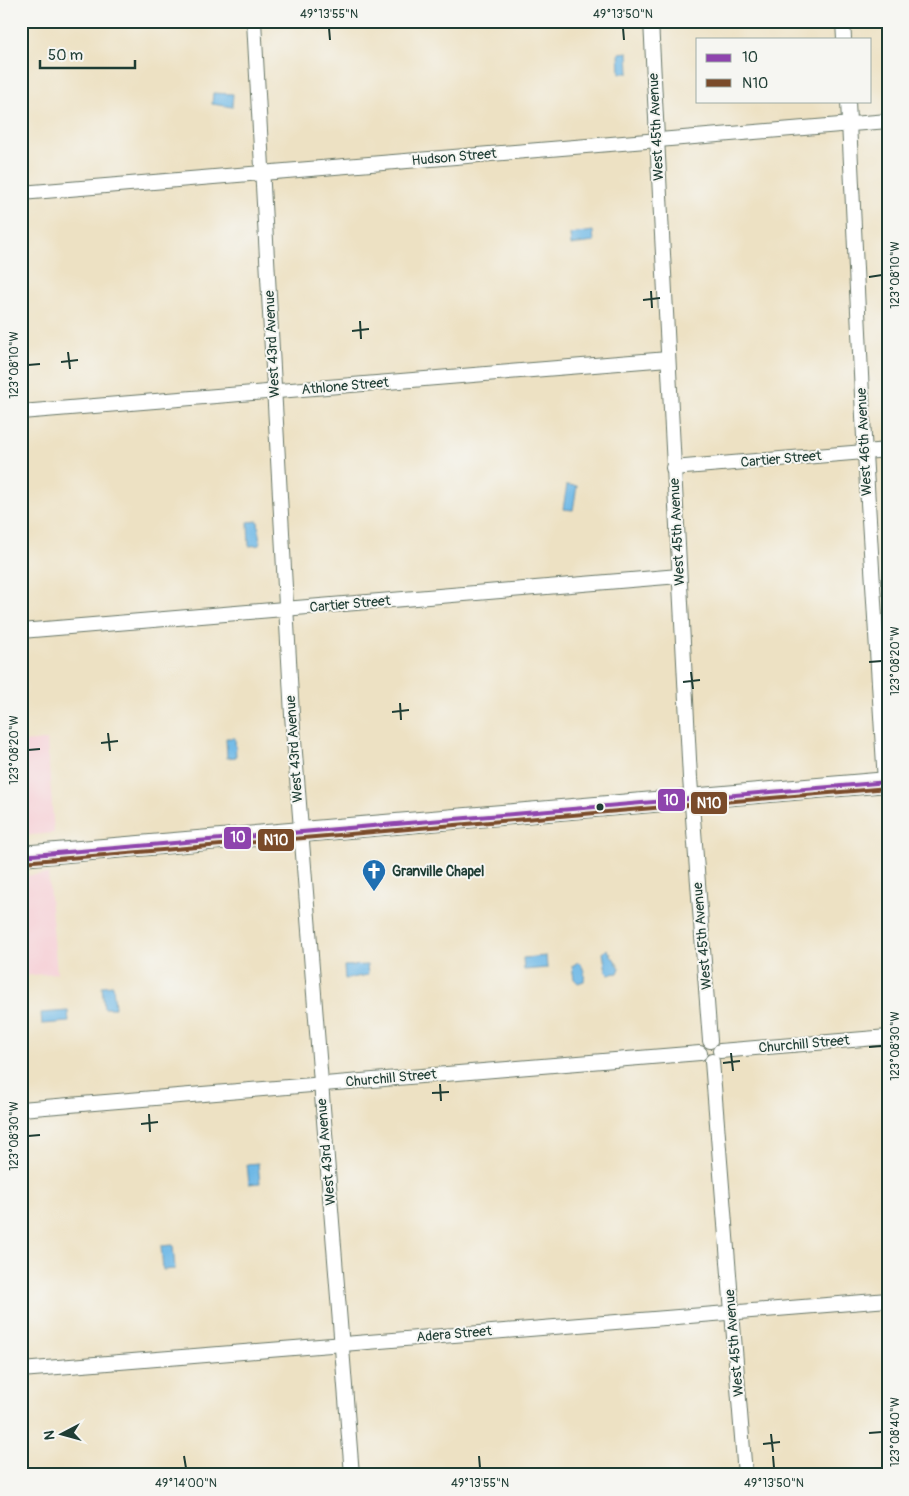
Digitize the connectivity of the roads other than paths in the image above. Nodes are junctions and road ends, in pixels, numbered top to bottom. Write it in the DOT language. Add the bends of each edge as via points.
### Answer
graph roads {
  1 [pos="254,21"];
  2 [pos="651,21"];
  3 [pos="843,21"];
  4 [pos="844,38"];
  5 [pos="848,102"];
  6 [pos="888,121"];
  7 [pos="849,124"];
  8 [pos="656,139"];
  9 [pos="262,173"];
  10 [pos="21,193"];
  11 [pos="668,359"];
  12 [pos="274,392"];
  13 [pos="21,412"];
  14 [pos="888,450"];
  15 [pos="865,452"];
  16 [pos="673,468"];
  17 [pos="679,576"];
  18 [pos="286,610"];
  19 [pos="21,631"];
  20 [pos="886,782"];
  21 [pos="691,799"];
  22 [pos="300,831"];
  23 [pos="21,856"];
  24 [pos="888,1037"];
  25 [pos="714,1051"];
  26 [pos="320,1084"];
  27 [pos="21,1109"];
  28 [pos="888,1300"];
  29 [pos="732,1312"];
  30 [pos="341,1343"];
  31 [pos="21,1370"];
  32 [pos="352,1475"];
  33 [pos="745,1475"];
  1 -- 9 [label="street, West 43rd Avenue"];
  2 -- 8 [label="street, West 45th Avenue"];
  3 -- 4 [label="street"];
  5 -- 7 [label="street, West 46th Avenue"];
  6 -- 7 [label="street, Hudson Street"];
  7 -- 8 [label="street, Hudson Street"];
  7 -- 15 [label="street, West 46th Avenue"];
  8 -- 9 [label="street, Hudson Street"];
  8 -- 11 [label="street, West 45th Avenue"];
  9 -- 10 [label="street, Hudson Street"];
  9 -- 12 [label="street, West 43rd Avenue"];
  11 -- 12 [label="street, Athlone Street"];
  11 -- 16 [label="street, West 45th Avenue"];
  12 -- 13 [label="street, Athlone Street"];
  12 -- 18 [label="street, West 43rd Avenue"];
  14 -- 15 [label="street, Cartier Street"];
  15 -- 16 [label="street, Cartier Street"];
  15 -- 20 [label="street, West 46th Avenue"];
  16 -- 17 [label="street, West 45th Avenue"];
  17 -- 18 [label="street, Cartier Street"];
  17 -- 21 [label="street, West 45th Avenue"];
  18 -- 19 [label="street, Cartier Street"];
  18 -- 22 [label="street, West 43rd Avenue"];
  20 -- 21 [label="highway"];
  21 -- 22 [label="highway"];
  21 -- 25 [label="street, West 45th Avenue"];
  22 -- 23 [label="highway"];
  22 -- 26 [label="street, West 43rd Avenue"];
  24 -- 25 [label="street, Churchill Street"];
  25 -- 26 [label="street, Churchill Street" via="702,1046 700,1053"];
  25 -- 29 [label="street, West 45th Avenue"];
  26 -- 27 [label="street, Churchill Street"];
  26 -- 30 [label="street, West 43rd Avenue"];
  28 -- 29 [label="street, Adera Street"];
  29 -- 30 [label="street, Adera Street"];
  29 -- 33 [label="street, West 45th Avenue"];
  30 -- 31 [label="street, Adera Street"];
  30 -- 32 [label="street, West 43rd Avenue"];
}
